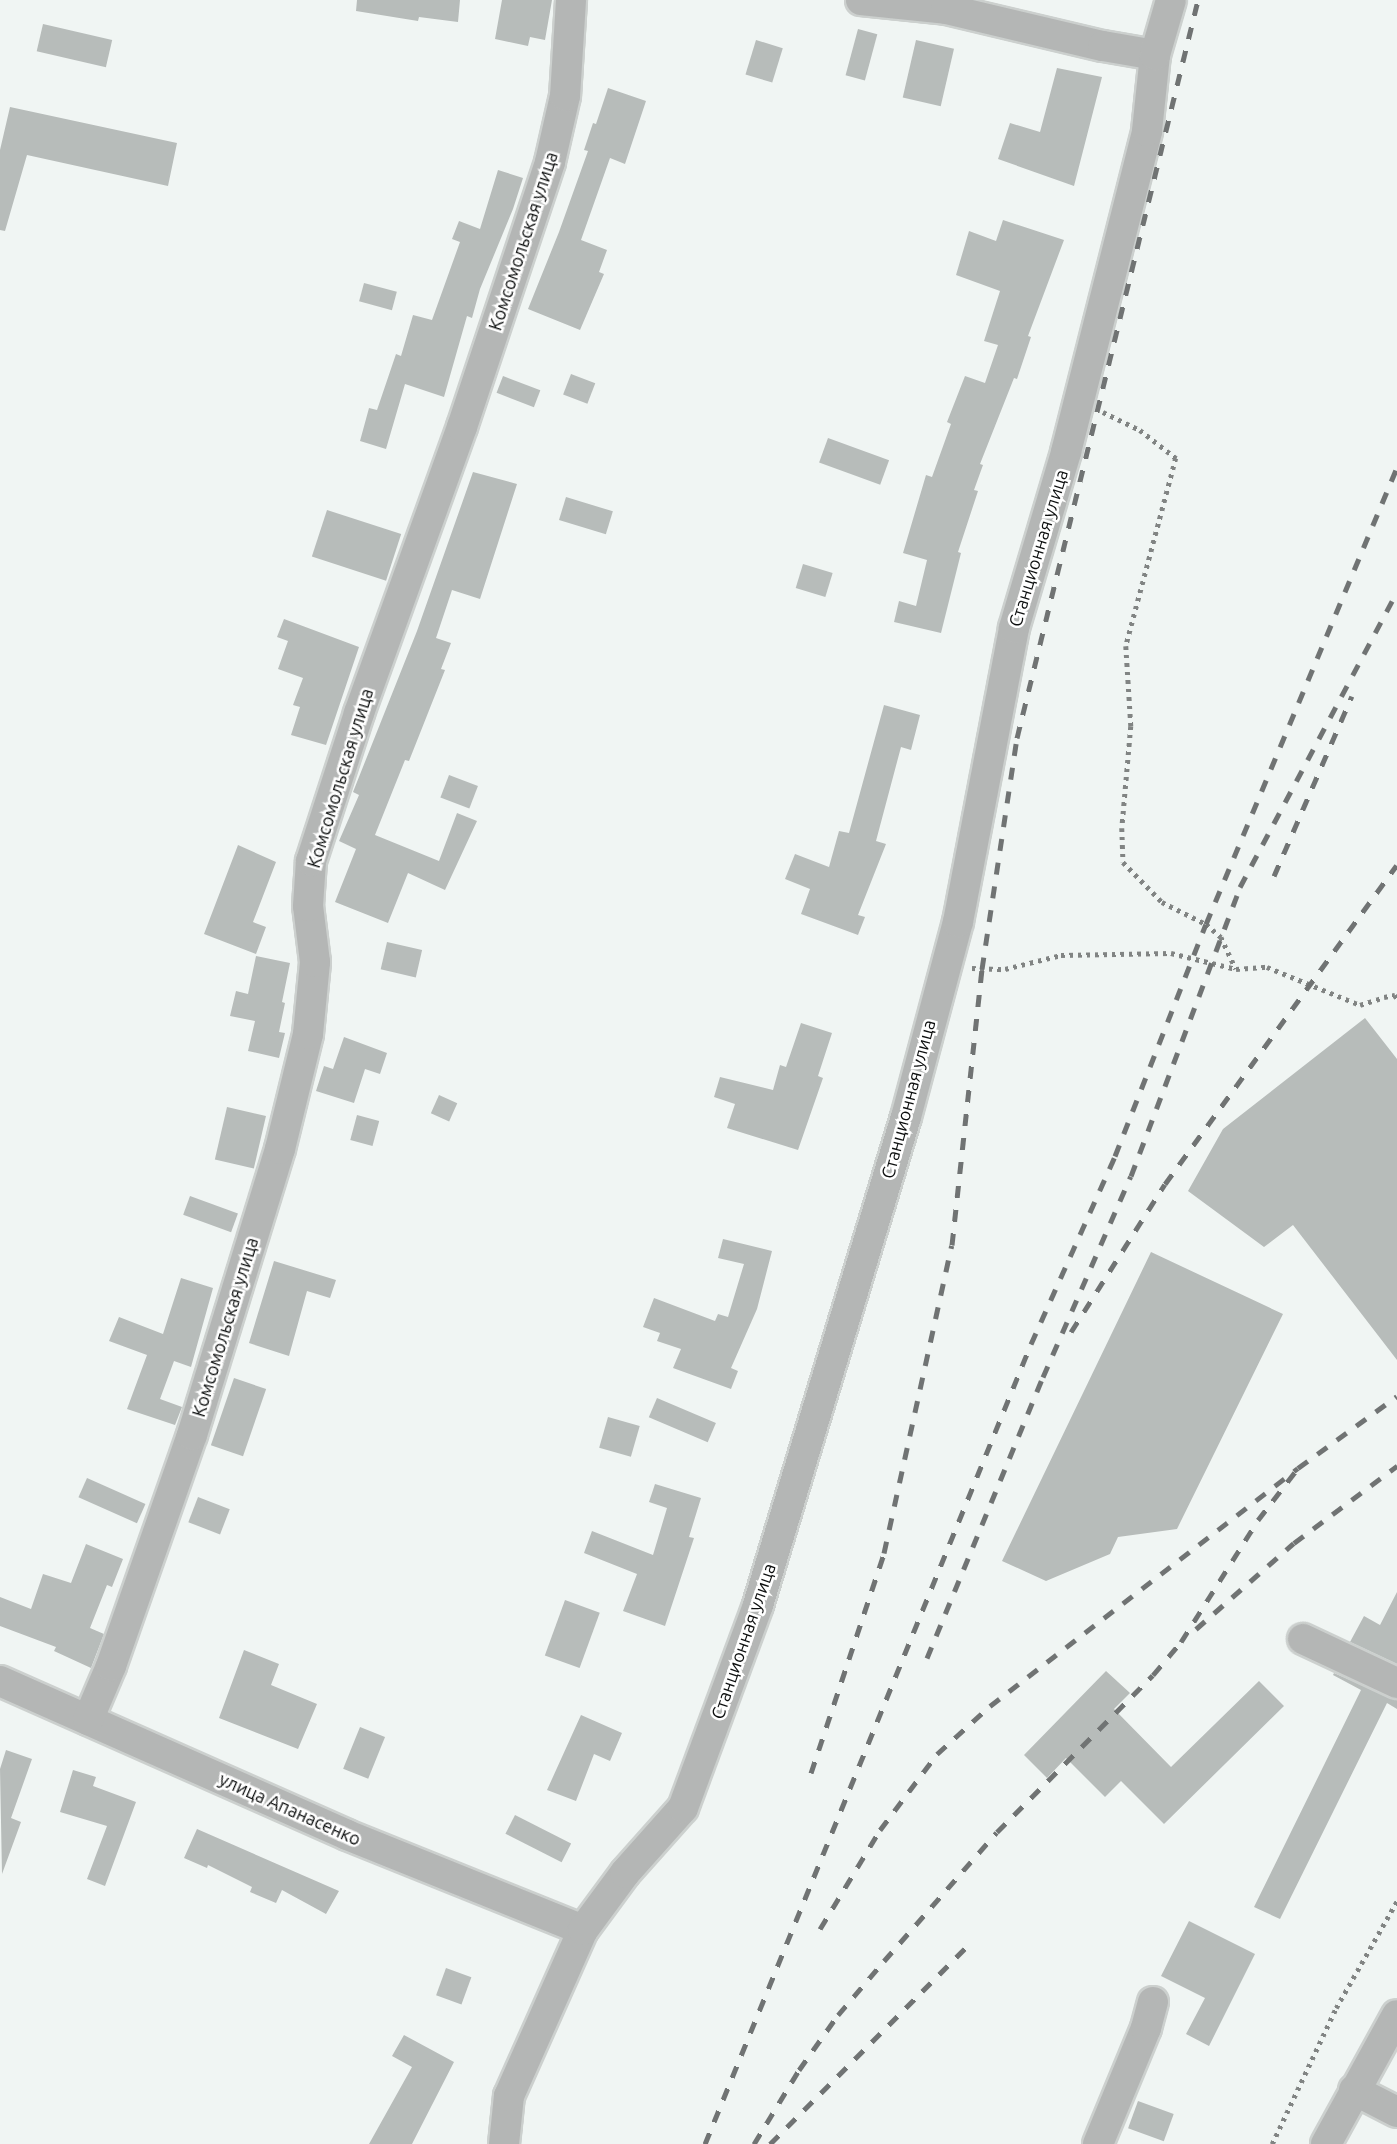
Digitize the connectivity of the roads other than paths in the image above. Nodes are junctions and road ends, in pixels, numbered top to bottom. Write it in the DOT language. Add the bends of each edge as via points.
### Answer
graph roads {
  1 [pos="571,0"];
  2 [pos="861,0"];
  3 [pos="1171,0"];
  4 [pos="1155,55"];
  5 [pos="1303,1639"];
  6 [pos="0,1681"];
  7 [pos="1397,1682"];
  8 [pos="88,1720"];
  9 [pos="583,1930"];
  10 [pos="1153,2002"];
  11 [pos="1397,2015"];
  12 [pos="1354,2090"];
  13 [pos="1397,2112"];
  14 [pos="504,2144"];
  15 [pos="1098,2144"];
  16 [pos="1326,2144"];
  1 -- 8 [label="street, Комсомольская улица" via="565,96 550,162 311,861 308,906 315,961 308,1034 280,1149 192,1435"];
  2 -- 4 [label="street" via="946,9"];
  3 -- 4 [label="street, Станционная улица"];
  4 -- 9 [label="street, Станционная улица" via="1147,131 1079,402 1013,628 958,922 906,1117 758,1605 683,1808 625,1873"];
  5 -- 7 [label="street"];
  6 -- 8 [label="street, улица Апанасенко"];
  8 -- 9 [label="street, улица Апанасенко" via="347,1835"];
  9 -- 14 [label="street, Станционная улица" via="509,2096"];
  10 -- 15 [label="street"];
  11 -- 12 [label="street"];
  12 -- 13 [label="street"];
  12 -- 16 [label="street"];
}
